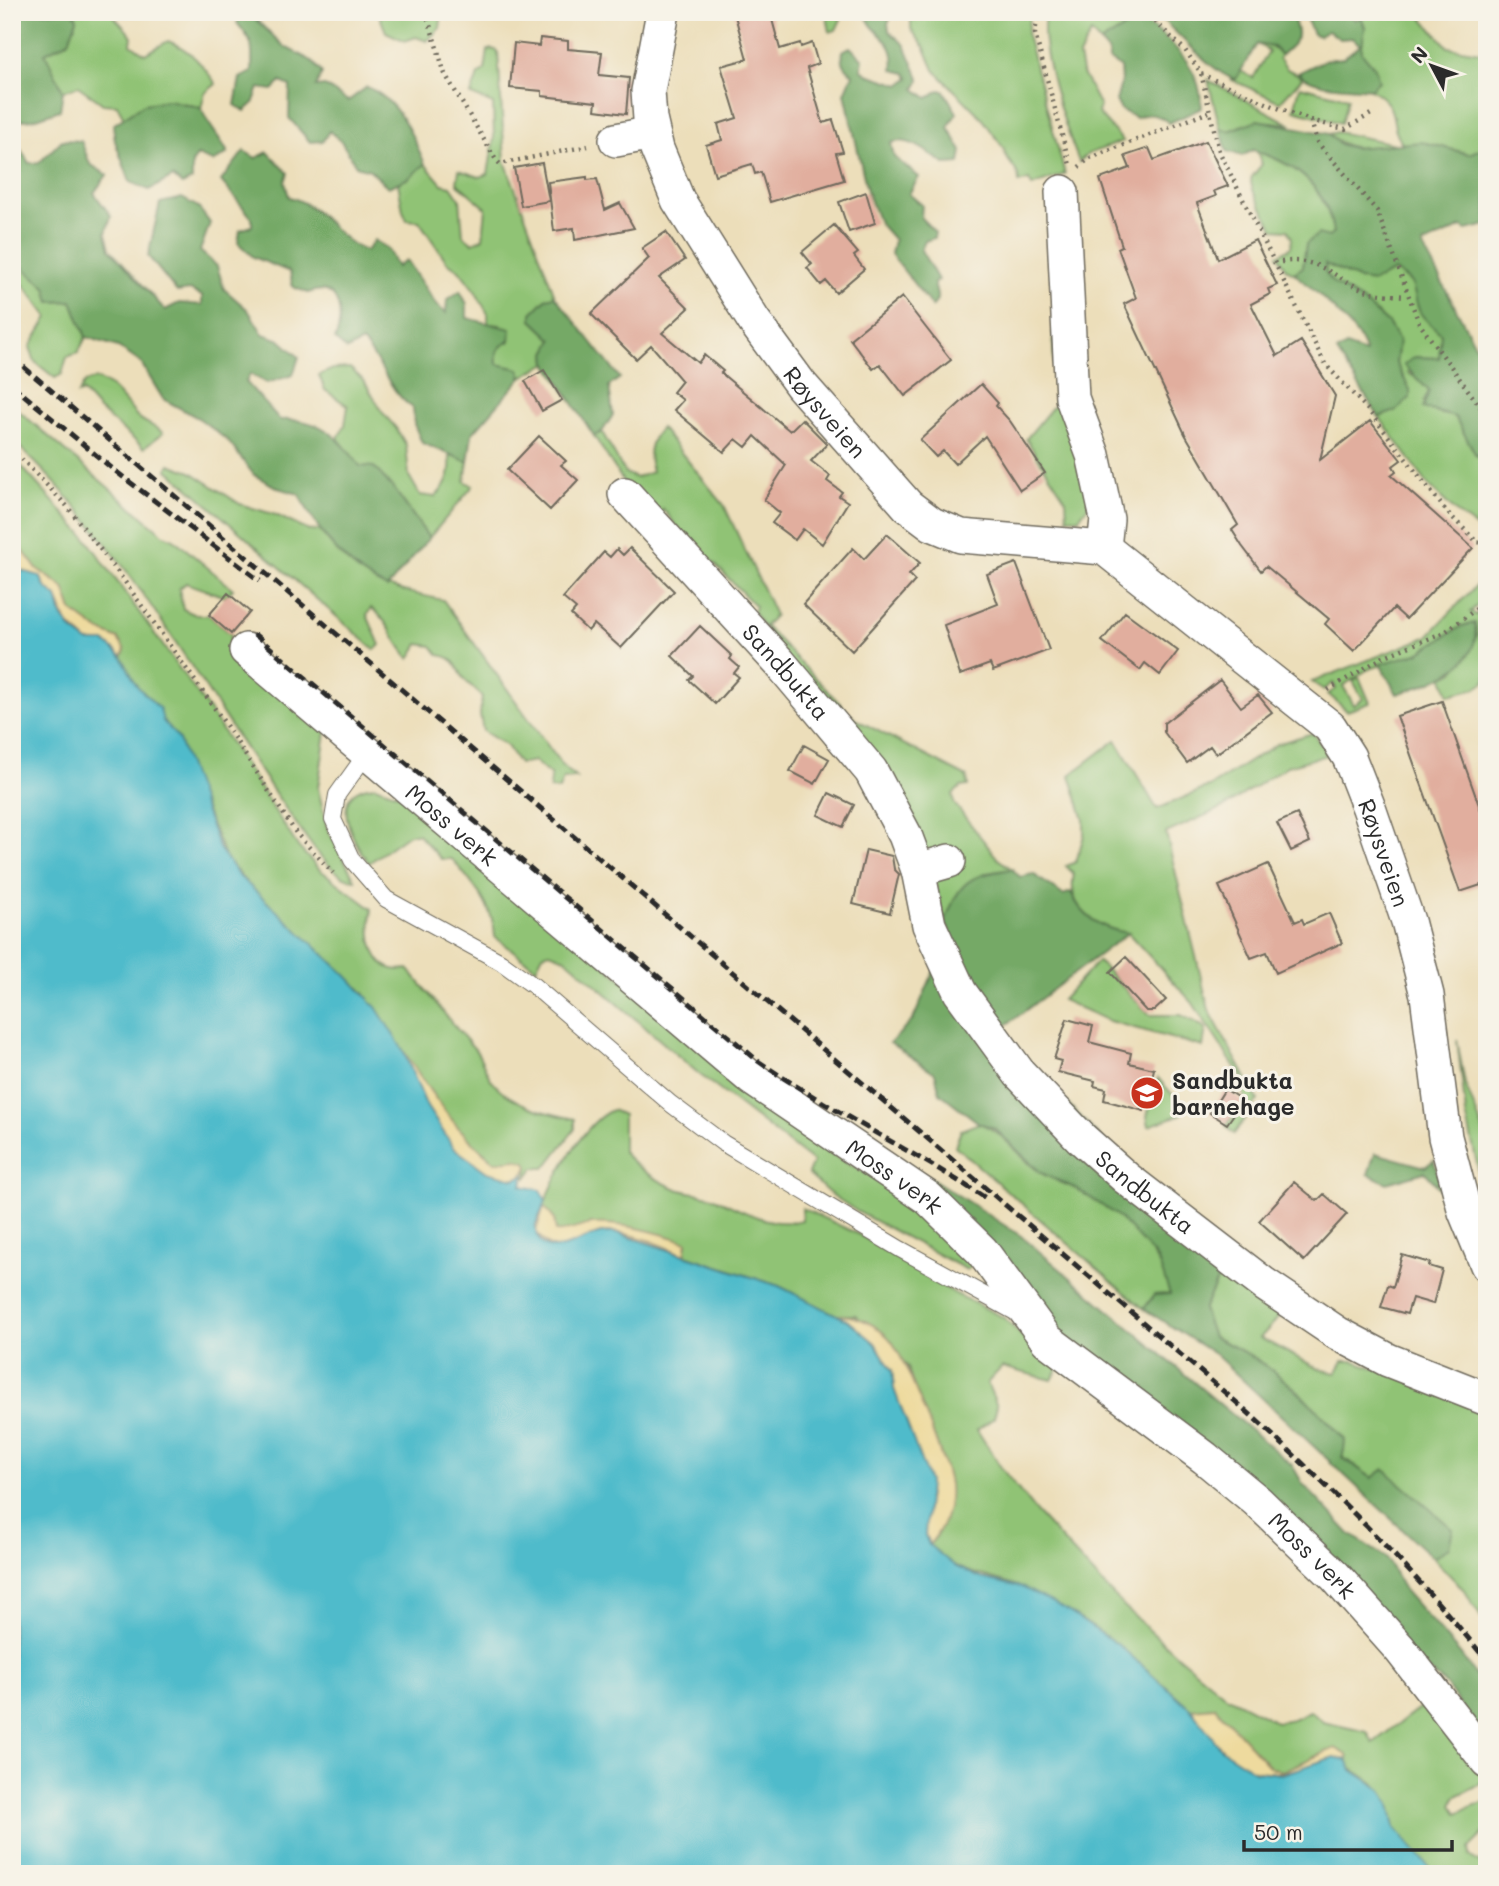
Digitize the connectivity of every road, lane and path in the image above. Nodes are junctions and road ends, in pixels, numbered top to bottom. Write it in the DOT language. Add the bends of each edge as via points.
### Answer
graph roads {
  1 [pos="426,12"];
  2 [pos="663,12"];
  3 [pos="1038,12"];
  4 [pos="1145,12"];
  5 [pos="1200,73"];
  6 [pos="1209,113"];
  7 [pos="1371,114"];
  8 [pos="1311,121"];
  9 [pos="653,133"];
  10 [pos="616,141"];
  11 [pos="1090,158"];
  12 [pos="1062,192"];
  13 [pos="1281,262"];
  14 [pos="1406,296"];
  15 [pos="1487,416"];
  16 [pos="12,449"];
  17 [pos="625,494"];
  18 [pos="1487,543"];
  19 [pos="1104,548"];
  20 [pos="1487,601"];
  21 [pos="246,650"];
  22 [pos="1336,685"];
  23 [pos="367,753"];
  24 [pos="338,877"];
  25 [pos="1487,1265"];
  26 [pos="1031,1322"];
  27 [pos="1487,1399"];
  28 [pos="1487,1761"];
  1 -- 10 [label="path" via="444,74 500,164"];
  2 -- 9 [label="street, Røysveien" via="648,91"];
  3 -- 12 [label="path" via="1035,34 1074,177"];
  4 -- 5 [label="path" via="1185,50"];
  5 -- 6 [label="path"];
  5 -- 8 [label="path"];
  6 -- 11 [label="path"];
  6 -- 18 [label="path" via="1219,151 1325,364 1368,410 1447,512 1477,542"];
  7 -- 8 [label="path" via="1345,129"];
  8 -- 14 [label="path" via="1317,142 1377,211"];
  9 -- 10 [label="street"];
  9 -- 19 [label="street, Røysveien" via="678,200 754,321 801,385 908,506 932,524 961,536"];
  12 -- 19 [label="street" via="1072,398 1093,455 1107,519"];
  13 -- 14 [label="path" via="1310,263 1364,290"];
  14 -- 15 [label="path" via="1433,345"];
  16 -- 24 [label="path" via="66,505 120,575 296,833"];
  17 -- 27 [label="street, Sandbukta" via="853,746 934,865 929,925 960,992 1019,1073 1102,1159 1264,1284 1337,1333 1388,1360"];
  19 -- 25 [label="street, Røysveien" via="1305,704 1330,727 1349,757 1408,922 1427,995 1445,1137 1465,1212"];
  20 -- 22 [label="path" via="1446,632 1385,656"];
  21 -- 23 [label="street, Moss verk"];
  23 -- 26 [label="street, Moss verk" via="751,1078 928,1198 982,1251"];
  23 -- 26 [label="lane" via="337,795 333,819 352,860 386,900 501,962 723,1143"];
  26 -- 28 [label="street, Moss verk" via="1067,1357 1205,1458 1300,1541 1401,1649"];
}
